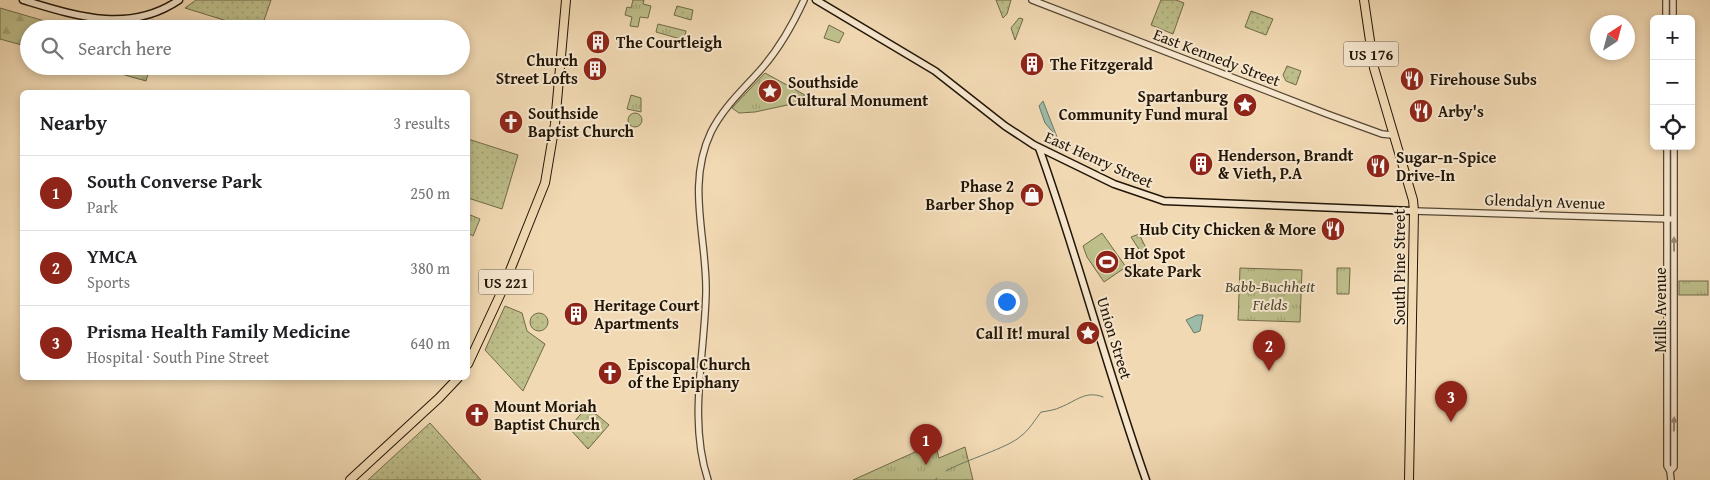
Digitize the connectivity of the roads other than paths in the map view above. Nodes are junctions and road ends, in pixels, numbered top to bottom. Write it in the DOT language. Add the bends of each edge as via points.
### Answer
graph roads {
  1 [pos="23,0"];
  2 [pos="179,0"];
  3 [pos="566,0"];
  4 [pos="804,0"];
  5 [pos="816,0"];
  6 [pos="1032,0"];
  7 [pos="1364,0"];
  8 [pos="1666,0"];
  9 [pos="1673,0"];
  10 [pos="1666,15"];
  11 [pos="1673,15"];
  12 [pos="1392,135"];
  13 [pos="1039,148"];
  14 [pos="1667,150"];
  15 [pos="1674,150"];
  16 [pos="1414,211"];
  17 [pos="1670,219"];
  18 [pos="470,360"];
  19 [pos="456,380"];
  20 [pos="350,480"];
  21 [pos="708,480"];
  22 [pos="1146,480"];
  23 [pos="1409,480"];
  24 [pos="1671,480"];
  1 -- 2 [label="main road" via="74,15 112,20 138,18"];
  3 -- 18 [label="main road, US 221" via="554,129 545,183 503,289"];
  4 -- 21 [label="street" via="775,52 718,120 702,159 697,200 706,292 698,431"];
  5 -- 13 [label="main road, East Henry Street" via="914,58"];
  6 -- 12 [label="street, East Kennedy Street" via="1327,114"];
  7 -- 12 [label="main road, South Pine Street / US 176" via="1372,59"];
  8 -- 10 [label="street"];
  9 -- 11 [label="street"];
  12 -- 16 [label="main road, South Pine Street / US 176"];
  13 -- 16 [label="main road, East Henry Street" via="1114,184 1164,201"];
  13 -- 22 [label="main road, Union Street" via="1071,239"];
  14 -- 17 [label="street, Mills Avenue"];
  15 -- 17 [label="street, Mills Avenue"];
  16 -- 17 [label="street, Glendalyn Avenue"];
  16 -- 23 [label="main road, South Pine Street / US 176"];
  17 -- 24 [label="street, Mills Avenue" via="1667,466"];
  19 -- 20 [label="main road"];
}
